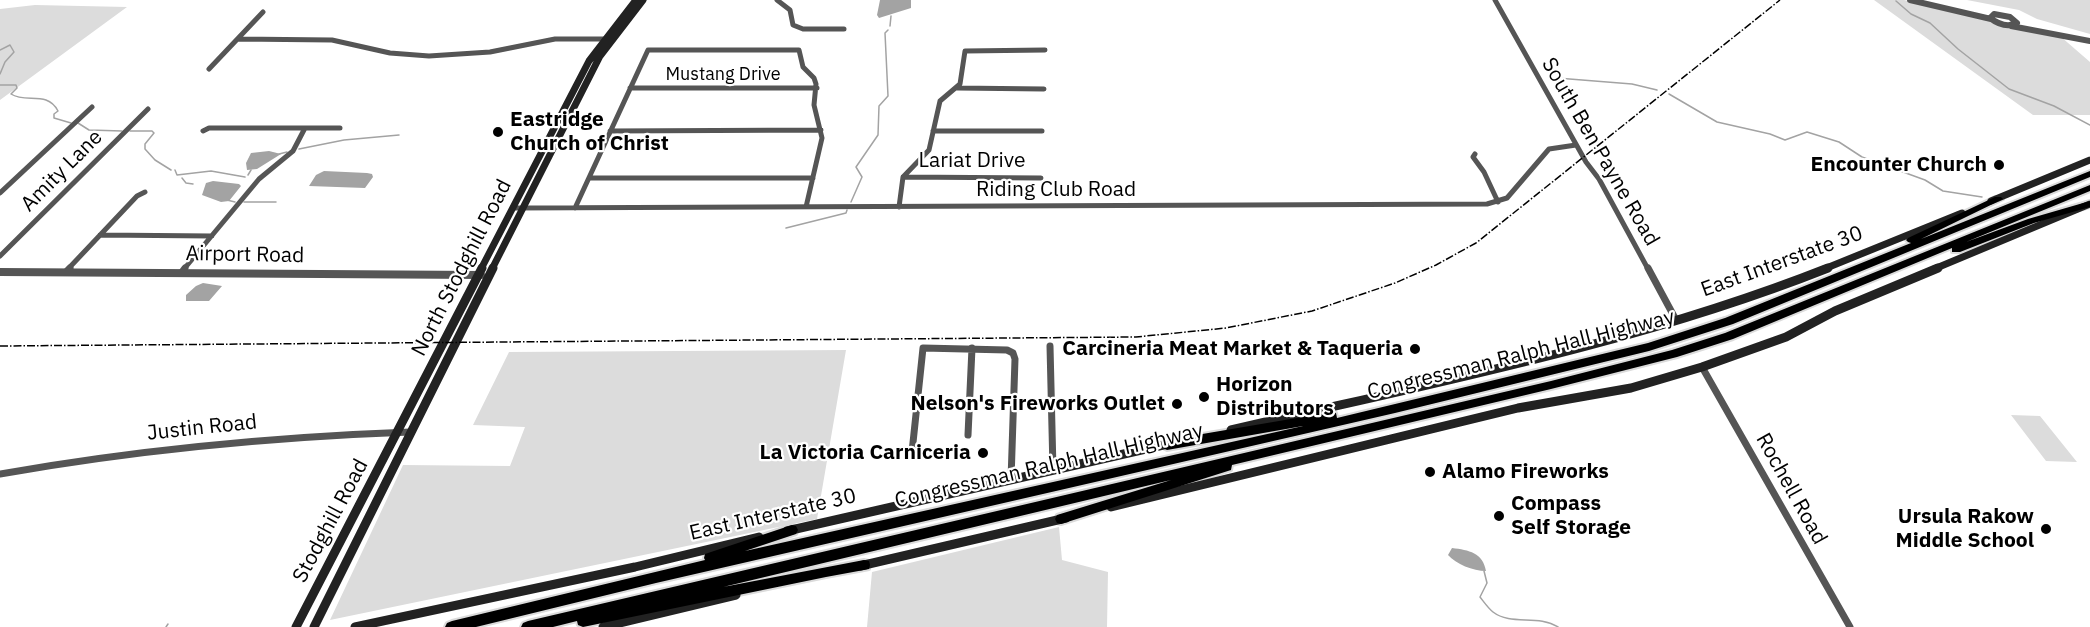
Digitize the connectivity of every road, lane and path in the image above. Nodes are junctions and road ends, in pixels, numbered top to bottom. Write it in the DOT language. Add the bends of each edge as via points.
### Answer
graph roads {
  1 [pos="636,0"];
  2 [pos="643,0"];
  3 [pos="777,0"];
  4 [pos="1495,0"];
  5 [pos="1910,0"];
  6 [pos="1920,0"];
  7 [pos="263,12"];
  8 [pos="1993,17"];
  9 [pos="2013,24"];
  10 [pos="844,29"];
  11 [pos="238,39"];
  12 [pos="607,40"];
  13 [pos="2090,40"];
  14 [pos="1045,50"];
  15 [pos="209,69"];
  16 [pos="630,88"];
  17 [pos="817,88"];
  18 [pos="957,88"];
  19 [pos="1044,89"];
  20 [pos="92,107"];
  21 [pos="148,109"];
  22 [pos="306,128"];
  23 [pos="340,128"];
  24 [pos="821,130"];
  25 [pos="202,131"];
  26 [pos="610,131"];
  27 [pos="933,131"];
  28 [pos="1042,131"];
  29 [pos="1576,144"];
  30 [pos="1475,154"];
  31 [pos="2090,160"];
  32 [pos="2090,174"];
  33 [pos="903,177"];
  34 [pos="589,178"];
  35 [pos="813,178"];
  36 [pos="1041,178"];
  37 [pos="2090,188"];
  38 [pos="145,192"];
  39 [pos="0,193"];
  40 [pos="1998,199"];
  41 [pos="1498,202"];
  42 [pos="2090,204"];
  43 [pos="806,207"];
  44 [pos="899,207"];
  45 [pos="513,208"];
  46 [pos="523,208"];
  47 [pos="575,208"];
  48 [pos="100,235"];
  49 [pos="212,236"];
  50 [pos="0,256"];
  51 [pos="1901,266"];
  52 [pos="0,272"];
  53 [pos="66,272"];
  54 [pos="182,272"];
  55 [pos="480,275"];
  56 [pos="490,275"];
  57 [pos="1772,304"];
  58 [pos="1676,320"];
  59 [pos="1050,346"];
  60 [pos="972,348"];
  61 [pos="1702,368"];
  62 [pos="1395,409"];
  63 [pos="398,432"];
  64 [pos="410,432"];
  65 [pos="968,435"];
  66 [pos="1334,435"];
  67 [pos="1167,445"];
  68 [pos="912,452"];
  69 [pos="1053,470"];
  70 [pos="0,474"];
  71 [pos="1011,480"];
  72 [pos="1061,519"];
  73 [pos="792,530"];
  74 [pos="864,565"];
  75 [pos="509,614"];
  76 [pos="359,626"];
  77 [pos="296,627"];
  78 [pos="314,627"];
  79 [pos="452,627"];
  80 [pos="528,627"];
  81 [pos="553,627"];
  82 [pos="603,627"];
  83 [pos="1850,627"];
  1 -- 12 [label="main road, North Stodghill Road"];
  2 -- 12 [label="main road, North Stodghill Road"];
  3 -- 10 [label="street" via="790,10 793,25 803,29"];
  4 -- 29 [label="street, South Ben Payne Road"];
  5 -- 8 [label="street"];
  6 -- 8 [label="street"];
  7 -- 11 [label="street"];
  8 -- 9 [label="street" via="1998,23"];
  8 -- 9 [label="street" via="2006,16"];
  9 -- 13 [label="street"];
  11 -- 12 [label="street" via="332,40 429,57 477,54 550,40"];
  11 -- 15 [label="street"];
  12 -- 45 [label="main road, North Stodghill Road" via="584,71"];
  12 -- 46 [label="main road, North Stodghill Road"];
  14 -- 18 [label="street" via="965,51"];
  16 -- 17 [label="street, Mustang Drive"];
  16 -- 17 [label="street" via="648,50 799,50 803,67 814,78"];
  16 -- 26 [label="street"];
  17 -- 24 [label="street" via="814,105"];
  18 -- 19 [label="street"];
  18 -- 27 [label="street" via="940,101"];
  20 -- 39 [label="street"];
  21 -- 50 [label="street, Amity Lane"];
  22 -- 23 [label="street"];
  22 -- 25 [label="street"];
  22 -- 49 [label="street" via="293,151 259,178"];
  24 -- 26 [label="street"];
  24 -- 35 [label="street"];
  26 -- 34 [label="street"];
  27 -- 28 [label="street"];
  27 -- 33 [label="street" via="929,150"];
  29 -- 41 [label="street" via="1549,148 1507,198"];
  29 -- 58 [label="street, South Ben Payne Road"];
  30 -- 41 [label="street" via="1473,157"];
  31 -- 40 [label="main road, East Interstate 30"];
  32 -- 57 [label="highway, Congressman Ralph Hall Highway"];
  33 -- 36 [label="street, Lariat Drive"];
  33 -- 44 [label="street"];
  34 -- 35 [label="street"];
  34 -- 47 [label="street"];
  35 -- 43 [label="street"];
  37 -- 51 [label="highway, Congressman Ralph Hall Highway"];
  38 -- 48 [label="street"];
  40 -- 57 [label="highway"];
  40 -- 58 [label="main road, East Interstate 30" via="1782,285"];
  41 -- 44 [label="street, Riding Club Road"];
  42 -- 51 [label="highway"];
  42 -- 61 [label="main road" via="1834,311 1786,337"];
  43 -- 44 [label="street, Riding Club Road"];
  43 -- 47 [label="street, Riding Club Road"];
  45 -- 46 [label="street, Riding Club Road"];
  45 -- 55 [label="main road, North Stodghill Road"];
  46 -- 47 [label="street, Riding Club Road"];
  46 -- 56 [label="main road, North Stodghill Road"];
  48 -- 49 [label="street"];
  48 -- 53 [label="street"];
  49 -- 54 [label="street"];
  51 -- 66 [label="highway, Congressman Ralph Hall Highway" via="1729,336 1673,354"];
  52 -- 53 [label="street, Airport Road"];
  53 -- 54 [label="street, Airport Road"];
  54 -- 55 [label="street, Airport Road"];
  55 -- 56 [label="street, Airport Road"];
  55 -- 63 [label="main road, North Stodghill Road"];
  56 -- 64 [label="main road, North Stodghill Road"];
  57 -- 62 [label="highway, Congressman Ralph Hall Highway" via="1648,347"];
  58 -- 67 [label="main road, East Interstate 30" via="1467,377"];
  59 -- 69 [label="street"];
  60 -- 65 [label="street"];
  60 -- 68 [label="street" via="923,348"];
  60 -- 71 [label="street" via="1007,350 1015,357"];
  61 -- 72 [label="main road" via="1630,388 1518,408"];
  61 -- 83 [label="street, Rochell Road"];
  62 -- 67 [label="highway"];
  62 -- 75 [label="highway, Congressman Ralph Hall Highway"];
  63 -- 64 [label="street, Justin Road"];
  63 -- 70 [label="street, Justin Road" via="221,441"];
  63 -- 77 [label="main road, Stodghill Road"];
  64 -- 78 [label="main road, Stodghill Road"];
  66 -- 72 [label="highway"];
  66 -- 80 [label="highway, Congressman Ralph Hall Highway"];
  67 -- 69 [label="main road, East Interstate 30"];
  69 -- 71 [label="main road, East Interstate 30"];
  71 -- 73 [label="main road, East Interstate 30"];
  72 -- 74 [label="main road"];
  73 -- 75 [label="highway" via="727,553"];
  73 -- 76 [label="main road, East Interstate 30"];
  74 -- 81 [label="highway"];
  74 -- 82 [label="main road"];
  75 -- 79 [label="highway, Congressman Ralph Hall Highway"];
}
